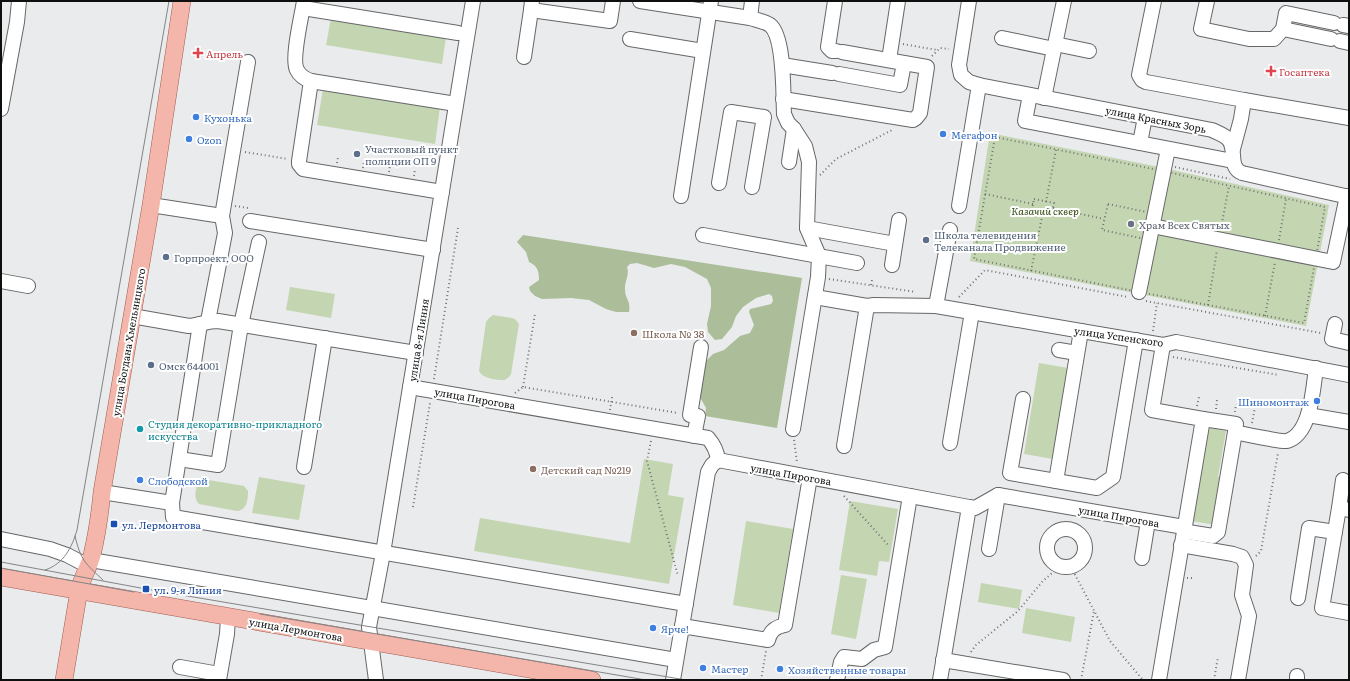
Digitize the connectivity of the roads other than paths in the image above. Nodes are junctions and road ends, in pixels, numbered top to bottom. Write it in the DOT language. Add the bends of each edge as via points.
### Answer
graph roads {
  1 [pos="19,1"];
  2 [pos="182,1"];
  3 [pos="473,1"];
  4 [pos="613,1"];
  5 [pos="640,1"];
  6 [pos="752,1"];
  7 [pos="835,1"];
  8 [pos="898,1"];
  9 [pos="970,1"];
  10 [pos="1064,1"];
  11 [pos="1154,1"];
  12 [pos="1207,1"];
  13 [pos="657,2"];
  14 [pos="303,5"];
  15 [pos="531,5"];
  16 [pos="710,6"];
  17 [pos="750,18"];
  18 [pos="1342,25"];
  19 [pos="1283,29"];
  20 [pos="458,33"];
  21 [pos="1002,38"];
  22 [pos="630,39"];
  23 [pos="1340,41"];
  24 [pos="1055,47"];
  25 [pos="703,51"];
  26 [pos="1089,52"];
  27 [pos="524,57"];
  28 [pos="889,60"];
  29 [pos="248,62"];
  30 [pos="904,63"];
  31 [pos="782,65"];
  32 [pos="312,81"];
  33 [pos="979,85"];
  34 [pos="1030,95"];
  35 [pos="783,98"];
  36 [pos="1044,98"];
  37 [pos="1244,100"];
  38 [pos="456,104"];
  39 [pos="1,109"];
  40 [pos="784,114"];
  41 [pos="1145,117"];
  42 [pos="764,118"];
  43 [pos="1349,118"];
  44 [pos="794,129"];
  45 [pos="1140,143"];
  46 [pos="1168,148"];
  47 [pos="1233,155"];
  48 [pos="789,162"];
  49 [pos="719,183"];
  50 [pos="752,187"];
  51 [pos="442,192"];
  52 [pos="681,196"];
  53 [pos="1348,196"];
  54 [pos="151,205"];
  55 [pos="959,206"];
  56 [pos="223,210"];
  57 [pos="250,215"];
  58 [pos="899,220"];
  59 [pos="1154,227"];
  60 [pos="807,228"];
  61 [pos="950,230"];
  62 [pos="703,235"];
  63 [pos="258,242"];
  64 [pos="896,244"];
  65 [pos="433,250"];
  66 [pos="819,256"];
  67 [pos="857,263"];
  68 [pos="892,265"];
  69 [pos="1,281"];
  70 [pos="28,286"];
  71 [pos="815,297"];
  72 [pos="1138,297"];
  73 [pos="867,306"];
  74 [pos="943,308"];
  75 [pos="972,312"];
  76 [pos="132,316"];
  77 [pos="204,323"];
  78 [pos="241,325"];
  79 [pos="1334,329"];
  80 [pos="1081,331"];
  81 [pos="325,338"];
  82 [pos="1136,340"];
  83 [pos="1349,343"];
  84 [pos="701,347"];
  85 [pos="1059,350"];
  86 [pos="1162,350"];
  87 [pos="416,353"];
  88 [pos="1077,353"];
  89 [pos="1316,368"];
  90 [pos="1349,375"];
  91 [pos="410,387"];
  92 [pos="1022,399"];
  93 [pos="1308,415"];
  94 [pos="1203,418"];
  95 [pos="1349,422"];
  96 [pos="793,429"];
  97 [pos="1235,432"];
  98 [pos="694,436"];
  99 [pos="950,443"];
  100 [pos="844,446"];
  101 [pos="179,459"];
  102 [pos="718,460"];
  103 [pos="304,467"];
  104 [pos="804,476"];
  105 [pos="1343,480"];
  106 [pos="1056,481"];
  107 [pos="102,492"];
  108 [pos="998,495"];
  109 [pos="910,496"];
  110 [pos="172,503"];
  111 [pos="969,507"];
  112 [pos="1073,508"];
  113 [pos="1344,509"];
  114 [pos="1148,521"];
  115 [pos="1070,529"];
  116 [pos="1335,532"];
  117 [pos="1181,533"];
  118 [pos="1,539"];
  119 [pos="989,548"];
  120 [pos="383,553"];
  121 [pos="1142,558"];
  122 [pos="89,563"];
  123 [pos="1,577"];
  124 [pos="79,590"];
  125 [pos="1298,598"];
  126 [pos="686,604"];
  127 [pos="373,608"];
  128 [pos="1349,613"];
  129 [pos="228,617"];
  130 [pos="682,626"];
  131 [pos="371,642"];
  132 [pos="676,660"];
  133 [pos="943,660"];
  134 [pos="180,667"];
  135 [pos="522,674"];
  136 [pos="219,677"];
  137 [pos="64,680"];
  138 [pos="376,680"];
  139 [pos="592,680"];
  140 [pos="673,680"];
  141 [pos="838,680"];
  142 [pos="940,680"];
  143 [pos="1063,680"];
  144 [pos="1159,680"];
  145 [pos="1238,680"];
  1 -- 39 [label="street"];
  2 -- 54 [label="main road, улица Богдана Хмельницкого"];
  3 -- 38 [label="street, улица 8-я Линия"];
  4 -- 15 [label="street" via="610,21"];
  5 -- 13 [label="street"];
  6 -- 17 [label="street"];
  7 -- 28 [label="street" via="828,47 832,51"];
  8 -- 28 [label="street"];
  9 -- 33 [label="street, улица Красных Зорь" via="959,65 961,75 969,82"];
  10 -- 24 [label="street"];
  11 -- 37 [label="street" via="1138,75 1142,80"];
  12 -- 19 [label="street" via="1201,29 1249,39 1274,39"];
  13 -- 16 [label="street"];
  14 -- 20 [label="street"];
  14 -- 32 [label="street" via="295,58 296,69 303,78"];
  15 -- 27 [label="street"];
  16 -- 17 [label="street"];
  16 -- 25 [label="street"];
  17 -- 31 [label="street" via="771,26 777,36"];
  18 -- 19 [label="street" via="1286,13"];
  19 -- 23 [label="street"];
  21 -- 24 [label="street"];
  22 -- 25 [label="street"];
  24 -- 26 [label="street"];
  24 -- 36 [label="street"];
  25 -- 52 [label="street"];
  28 -- 30 [label="street"];
  29 -- 56 [label="street"];
  30 -- 31 [label="street" via="900,85"];
  30 -- 35 [label="street" via="927,67 920,113 913,120"];
  31 -- 35 [label="street"];
  32 -- 38 [label="street"];
  32 -- 51 [label="street" via="300,167"];
  33 -- 34 [label="street, улица Красных Зорь"];
  33 -- 55 [label="street"];
  34 -- 36 [label="street, улица Красных Зорь"];
  34 -- 45 [label="street" via="1025,121"];
  35 -- 40 [label="street"];
  36 -- 41 [label="street, улица Красных Зорь"];
  37 -- 43 [label="street"];
  37 -- 47 [label="street"];
  38 -- 51 [label="street, улица 8-я Линия"];
  40 -- 42 [label="street"];
  40 -- 44 [label="street"];
  41 -- 45 [label="street"];
  41 -- 47 [label="street, улица Красных Зорь" via="1212,130 1228,139"];
  42 -- 49 [label="street" via="731,112"];
  42 -- 50 [label="street"];
  44 -- 48 [label="street"];
  44 -- 60 [label="street" via="805,146 809,162"];
  45 -- 46 [label="street"];
  46 -- 47 [label="street"];
  46 -- 59 [label="street"];
  47 -- 53 [label="street, улица Красных Зорь" via="1234,167 1242,174"];
  51 -- 65 [label="street, улица 8-я Линия"];
  53 -- 59 [label="street" via="1333,262"];
  54 -- 56 [label="street"];
  54 -- 76 [label="main road, улица Богдана Хмельницкого"];
  56 -- 77 [label="street" via="225,233"];
  57 -- 65 [label="street"];
  58 -- 64 [label="street"];
  59 -- 72 [label="street"];
  60 -- 64 [label="street"];
  60 -- 66 [label="street"];
  61 -- 74 [label="street"];
  62 -- 66 [label="street"];
  63 -- 78 [label="street"];
  64 -- 68 [label="street"];
  65 -- 87 [label="street, улица 8-я Линия"];
  66 -- 67 [label="street"];
  66 -- 71 [label="street"];
  69 -- 70 [label="street"];
  71 -- 73 [label="street, улица Успенского"];
  71 -- 96 [label="street"];
  73 -- 74 [label="street, улица Успенского"];
  73 -- 100 [label="street"];
  74 -- 75 [label="street, улица Успенского"];
  75 -- 80 [label="street, улица Успенского"];
  75 -- 99 [label="street"];
  76 -- 77 [label="street" via="188,326"];
  76 -- 107 [label="main road, улица Богдана Хмельницкого"];
  77 -- 78 [label="street" via="218,321"];
  77 -- 101 [label="street"];
  78 -- 81 [label="street"];
  78 -- 101 [label="street" via="218,465"];
  79 -- 83 [label="street" via="1332,339"];
  80 -- 82 [label="street, улица Успенского"];
  80 -- 88 [label="street"];
  81 -- 87 [label="street"];
  81 -- 103 [label="street"];
  82 -- 86 [label="street, улица Успенского"];
  82 -- 106 [label="street" via="1113,477 1098,488"];
  84 -- 98 [label="street" via="690,415 698,416"];
  85 -- 88 [label="street"];
  86 -- 89 [label="street, улица Успенского" via="1176,342"];
  86 -- 94 [label="street" via="1152,410"];
  87 -- 91 [label="street, улица 8-я Линия"];
  88 -- 106 [label="street"];
  89 -- 90 [label="street, улица Успенского"];
  89 -- 93 [label="street"];
  91 -- 98 [label="street, улица Пирогова"];
  91 -- 120 [label="street, улица 8-я Линия"];
  92 -- 106 [label="street" via="1010,473"];
  93 -- 95 [label="street"];
  93 -- 97 [label="street" via="1296,435 1286,441"];
  94 -- 97 [label="street" via="1236,424"];
  94 -- 117 [label="street"];
  97 -- 117 [label="street" via="1218,532 1213,536"];
  98 -- 102 [label="street, улица Пирогова" via="708,438 713,443"];
  101 -- 110 [label="street"];
  102 -- 104 [label="street, улица Пирогова"];
  102 -- 126 [label="street" via="708,472"];
  104 -- 109 [label="street, улица Пирогова"];
  104 -- 130 [label="street" via="785,625 773,629 768,640"];
  105 -- 113 [label="street"];
  107 -- 110 [label="street"];
  107 -- 122 [label="main road, улица Богдана Хмельницкого" via="96,536"];
  108 -- 111 [label="street, улица Пирогова" via="975,508"];
  108 -- 112 [label="street, улица Пирогова"];
  108 -- 119 [label="street"];
  109 -- 111 [label="street, улица Пирогова"];
  109 -- 141 [label="street" via="885,646 862,659 844,658"];
  110 -- 120 [label="street" via="173,517"];
  111 -- 133 [label="street"];
  112 -- 114 [label="street, улица Пирогова"];
  112 -- 115 [label="street"];
  113 -- 116 [label="street"];
  114 -- 117 [label="street, улица Пирогова"];
  114 -- 121 [label="street"];
  115 -- 115 [label="street" via="1061,529 1045,544 1051,560 1065,567 1080,561 1088,552 1081,536"];
  116 -- 125 [label="street" via="1310,528"];
  116 -- 128 [label="street" via="1322,608"];
  117 -- 144 [label="street"];
  117 -- 145 [label="street" via="1242,557 1246,565 1242,595 1249,616"];
  118 -- 122 [label="street" via="50,549"];
  120 -- 126 [label="street"];
  120 -- 127 [label="street, улица 8-я Линия"];
  122 -- 124 [label="main road, улица Богдана Хмельницкого"];
  122 -- 127 [label="street"];
  123 -- 124 [label="main road, улица Лермонтова"];
  124 -- 129 [label="main road, улица Лермонтова"];
  124 -- 137 [label="main road, улица Богдана Хмельницкого"];
  126 -- 130 [label="street"];
  127 -- 131 [label="street, улица 8-я Линия" via="369,627"];
  127 -- 132 [label="street"];
  129 -- 131 [label="main road, улица Лермонтова"];
  129 -- 136 [label="street"];
  130 -- 132 [label="street"];
  131 -- 135 [label="main road, улица Лермонтова"];
  131 -- 138 [label="street, улица 8-я Линия"];
  132 -- 140 [label="street"];
  133 -- 142 [label="street"];
  133 -- 143 [label="street"];
  134 -- 136 [label="street"];
  135 -- 139 [label="main road, улица Лермонтова"];
}
